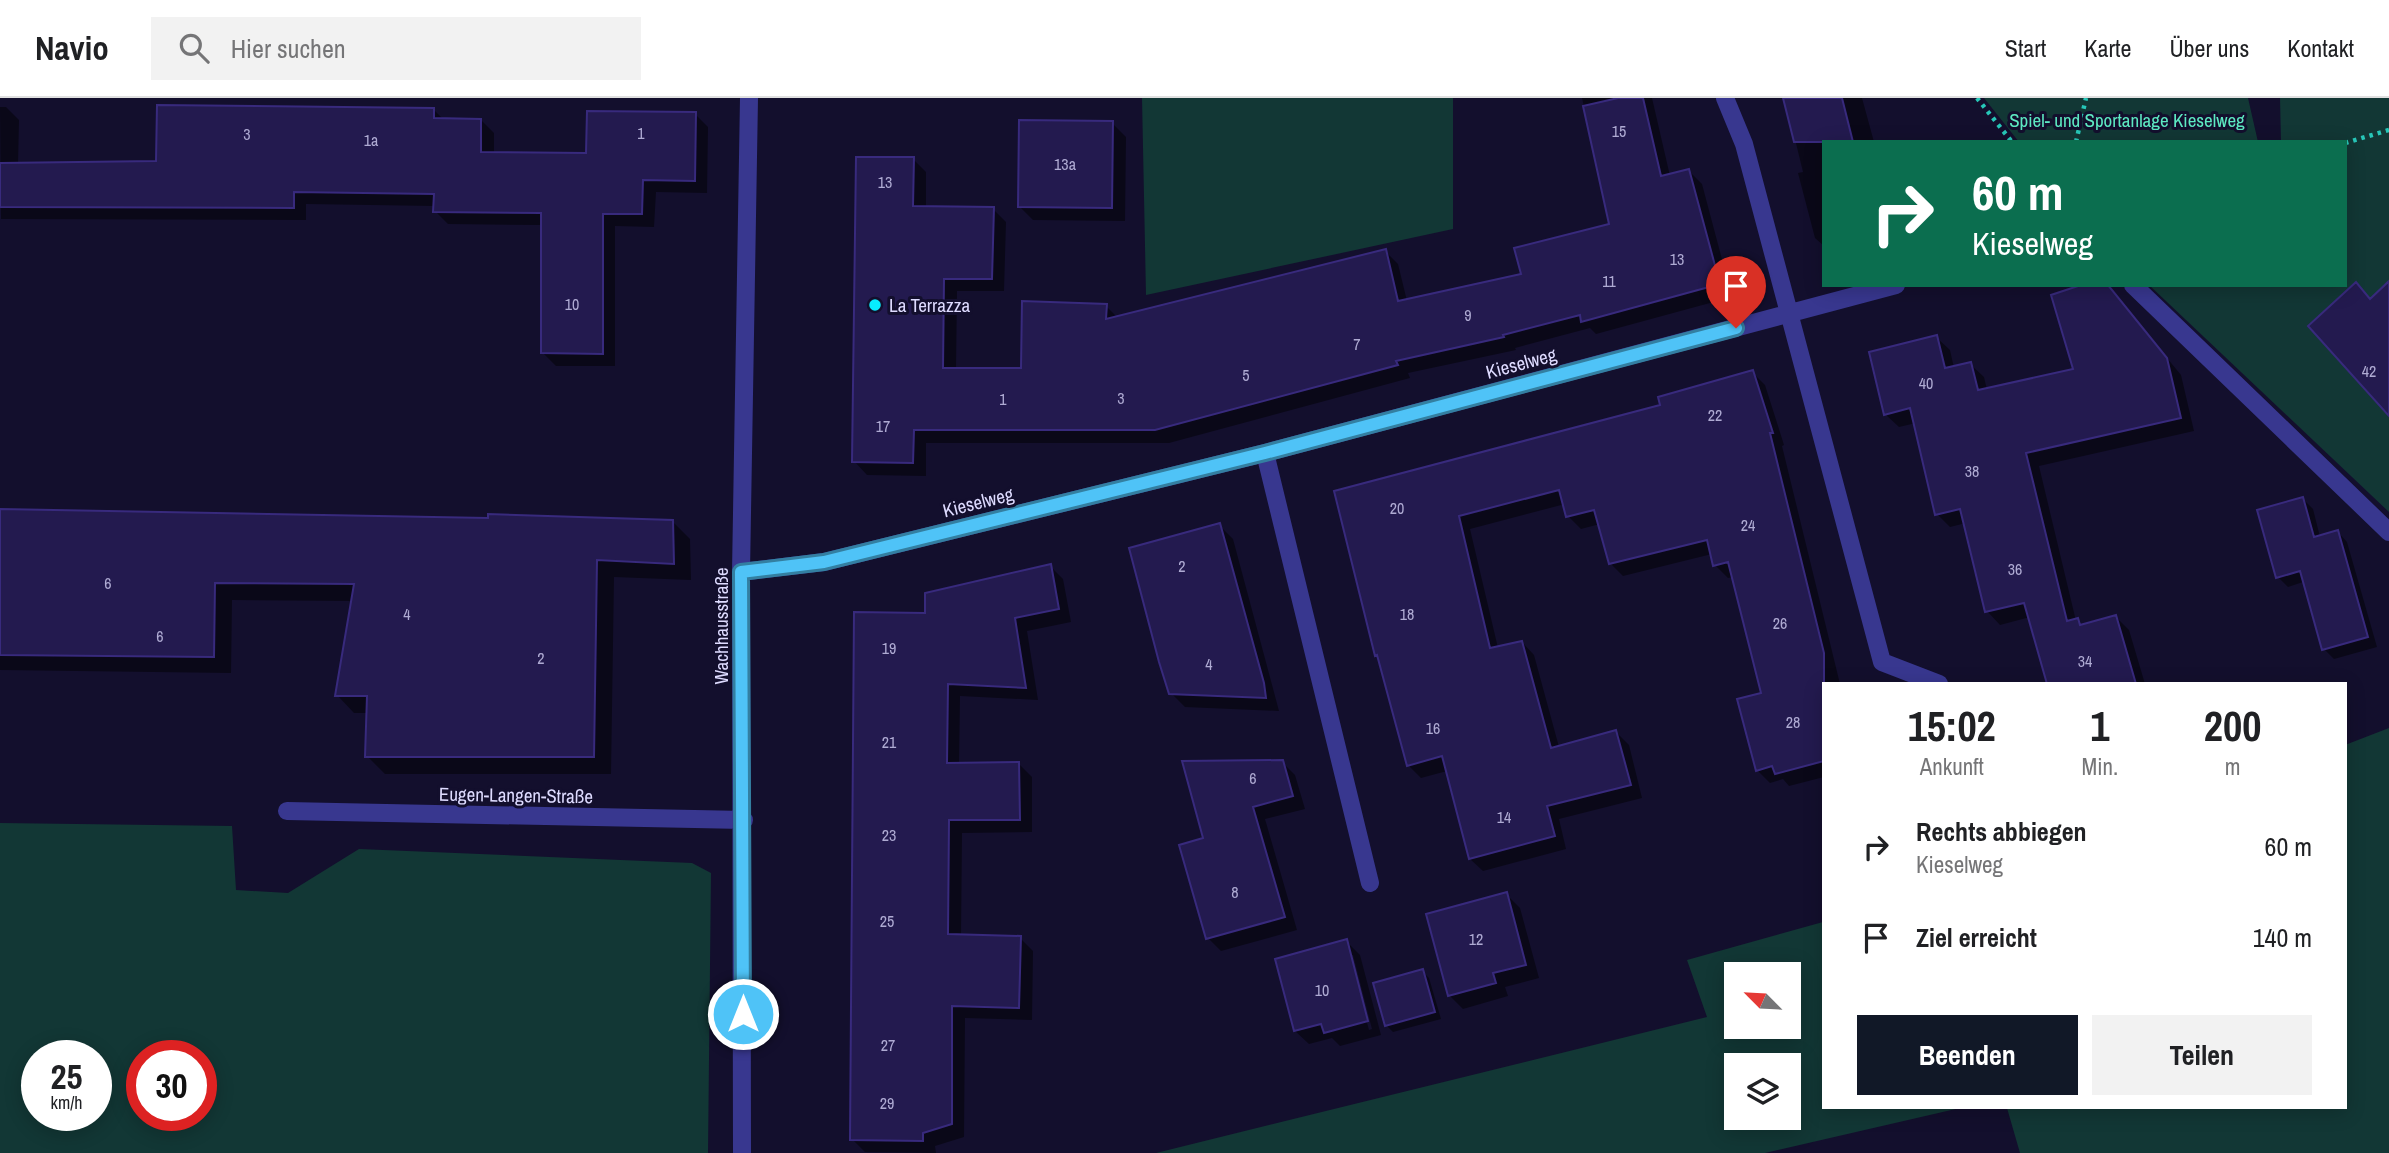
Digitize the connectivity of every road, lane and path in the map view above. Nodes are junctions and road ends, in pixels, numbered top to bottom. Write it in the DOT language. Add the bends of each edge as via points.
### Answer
graph roads {
  1 [pos="750,98"];
  2 [pos="1725,98"];
  3 [pos="1977,98"];
  4 [pos="2086,98"];
  5 [pos="2389,130"];
  6 [pos="2009,140"];
  7 [pos="2076,140"];
  8 [pos="2347,143"];
  9 [pos="1889,287"];
  10 [pos="2135,287"];
  11 [pos="1789,314"];
  12 [pos="1265,453"];
  13 [pos="2389,532"];
  14 [pos="741,572"];
  15 [pos="1934,682"];
  16 [pos="287,811"];
  17 [pos="744,820"];
  18 [pos="1370,883"];
  19 [pos="742,1153"];
  1 -- 14 [label="street, Wachhausstraße"];
  2 -- 11 [label="street" via="1744,144"];
  3 -- 6 [label="path"];
  4 -- 7 [label="path"];
  5 -- 8 [label="path"];
  9 -- 11 [label="street, Kieselweg"];
  10 -- 13 [label="street"];
  11 -- 12 [label="street, Kieselweg"];
  11 -- 15 [label="street" via="1882,662"];
  12 -- 14 [label="street, Kieselweg" via="824,562"];
  12 -- 18 [label="street"];
  14 -- 17 [label="street, Wachhausstraße"];
  16 -- 17 [label="street, Eugen-Langen-Straße"];
  17 -- 19 [label="street, Wachhausstraße"];
}
